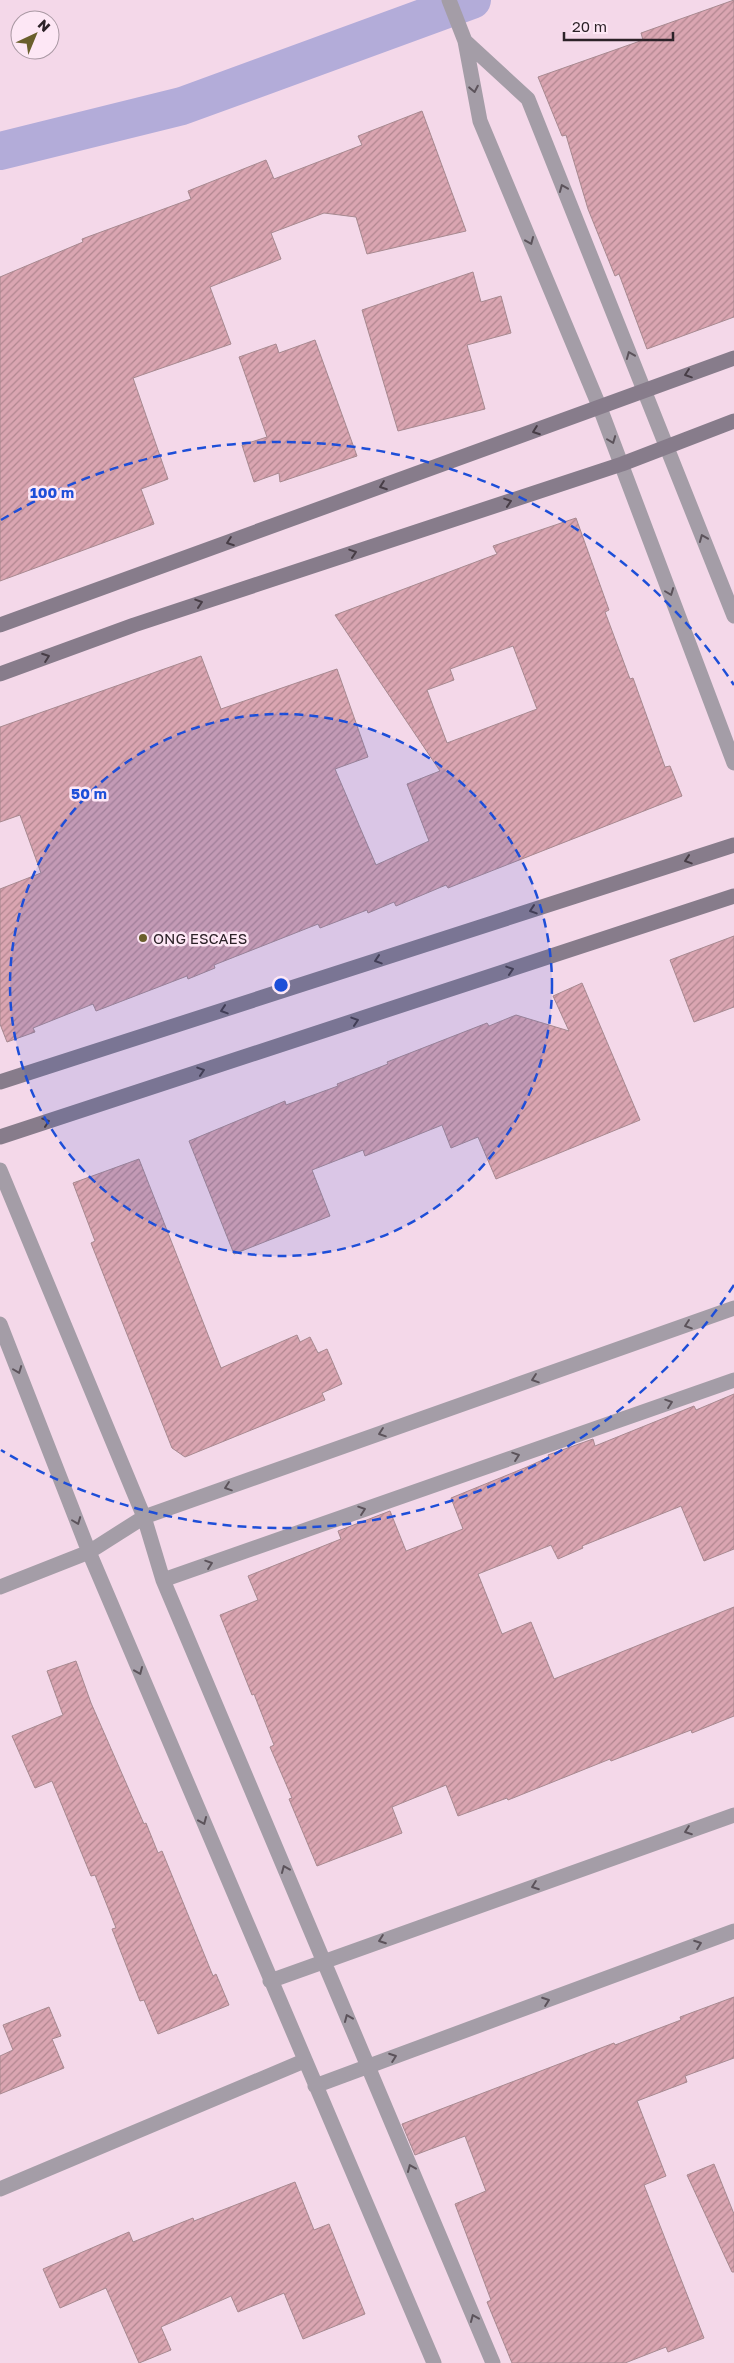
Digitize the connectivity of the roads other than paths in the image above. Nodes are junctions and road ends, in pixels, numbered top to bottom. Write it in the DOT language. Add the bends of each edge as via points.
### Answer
graph roads {
  1 [pos="450,0"];
  2 [pos="465,41"];
  3 [pos="734,358"];
  4 [pos="644,391"];
  5 [pos="600,408"];
  6 [pos="734,421"];
  7 [pos="666,446"];
  8 [pos="622,464"];
  9 [pos="734,616"];
  10 [pos="0,625"];
  11 [pos="0,674"];
  12 [pos="734,763"];
  13 [pos="734,845"];
  14 [pos="734,896"];
  15 [pos="0,1082"];
  16 [pos="0,1137"];
  17 [pos="0,1170"];
  18 [pos="734,1308"];
  19 [pos="0,1324"];
  20 [pos="734,1380"];
  21 [pos="144,1517"];
  22 [pos="89,1552"];
  23 [pos="163,1580"];
  24 [pos="0,1587"];
  25 [pos="734,1815"];
  26 [pos="734,1931"];
  27 [pos="324,1961"];
  28 [pos="270,1981"];
  29 [pos="304,2061"];
  30 [pos="368,2066"];
  31 [pos="315,2086"];
  32 [pos="0,2189"];
  33 [pos="434,2363"];
  34 [pos="493,2363"];
  1 -- 2 [label="street"];
  4 -- 2 [label="street, one-way" via="528,99"];
  2 -- 5 [label="street, one-way" via="480,121"];
  3 -- 4 [label="street, one-way"];
  4 -- 5 [label="street"];
  4 -- 7 [label="street"];
  5 -- 8 [label="street, one-way"];
  5 -- 10 [label="street, one-way"];
  6 -- 7 [label="street"];
  7 -- 8 [label="street"];
  9 -- 7 [label="street, one-way"];
  11 -- 8 [label="street, one-way" via="134,625"];
  8 -- 12 [label="street, one-way"];
  13 -- 15 [label="street, one-way"];
  16 -- 14 [label="street, one-way"];
  17 -- 21 [label="street"];
  18 -- 21 [label="street, one-way"];
  19 -- 22 [label="street, one-way"];
  23 -- 20 [label="street, one-way"];
  21 -- 22 [label="street"];
  21 -- 23 [label="street"];
  22 -- 24 [label="street"];
  22 -- 28 [label="street, one-way"];
  27 -- 23 [label="street, one-way"];
  25 -- 27 [label="street, one-way"];
  30 -- 26 [label="street, one-way"];
  27 -- 28 [label="street"];
  30 -- 27 [label="street, one-way"];
  28 -- 29 [label="street"];
  29 -- 31 [label="street"];
  29 -- 32 [label="street"];
  30 -- 31 [label="street"];
  34 -- 30 [label="street, one-way"];
  31 -- 33 [label="street"];
}
